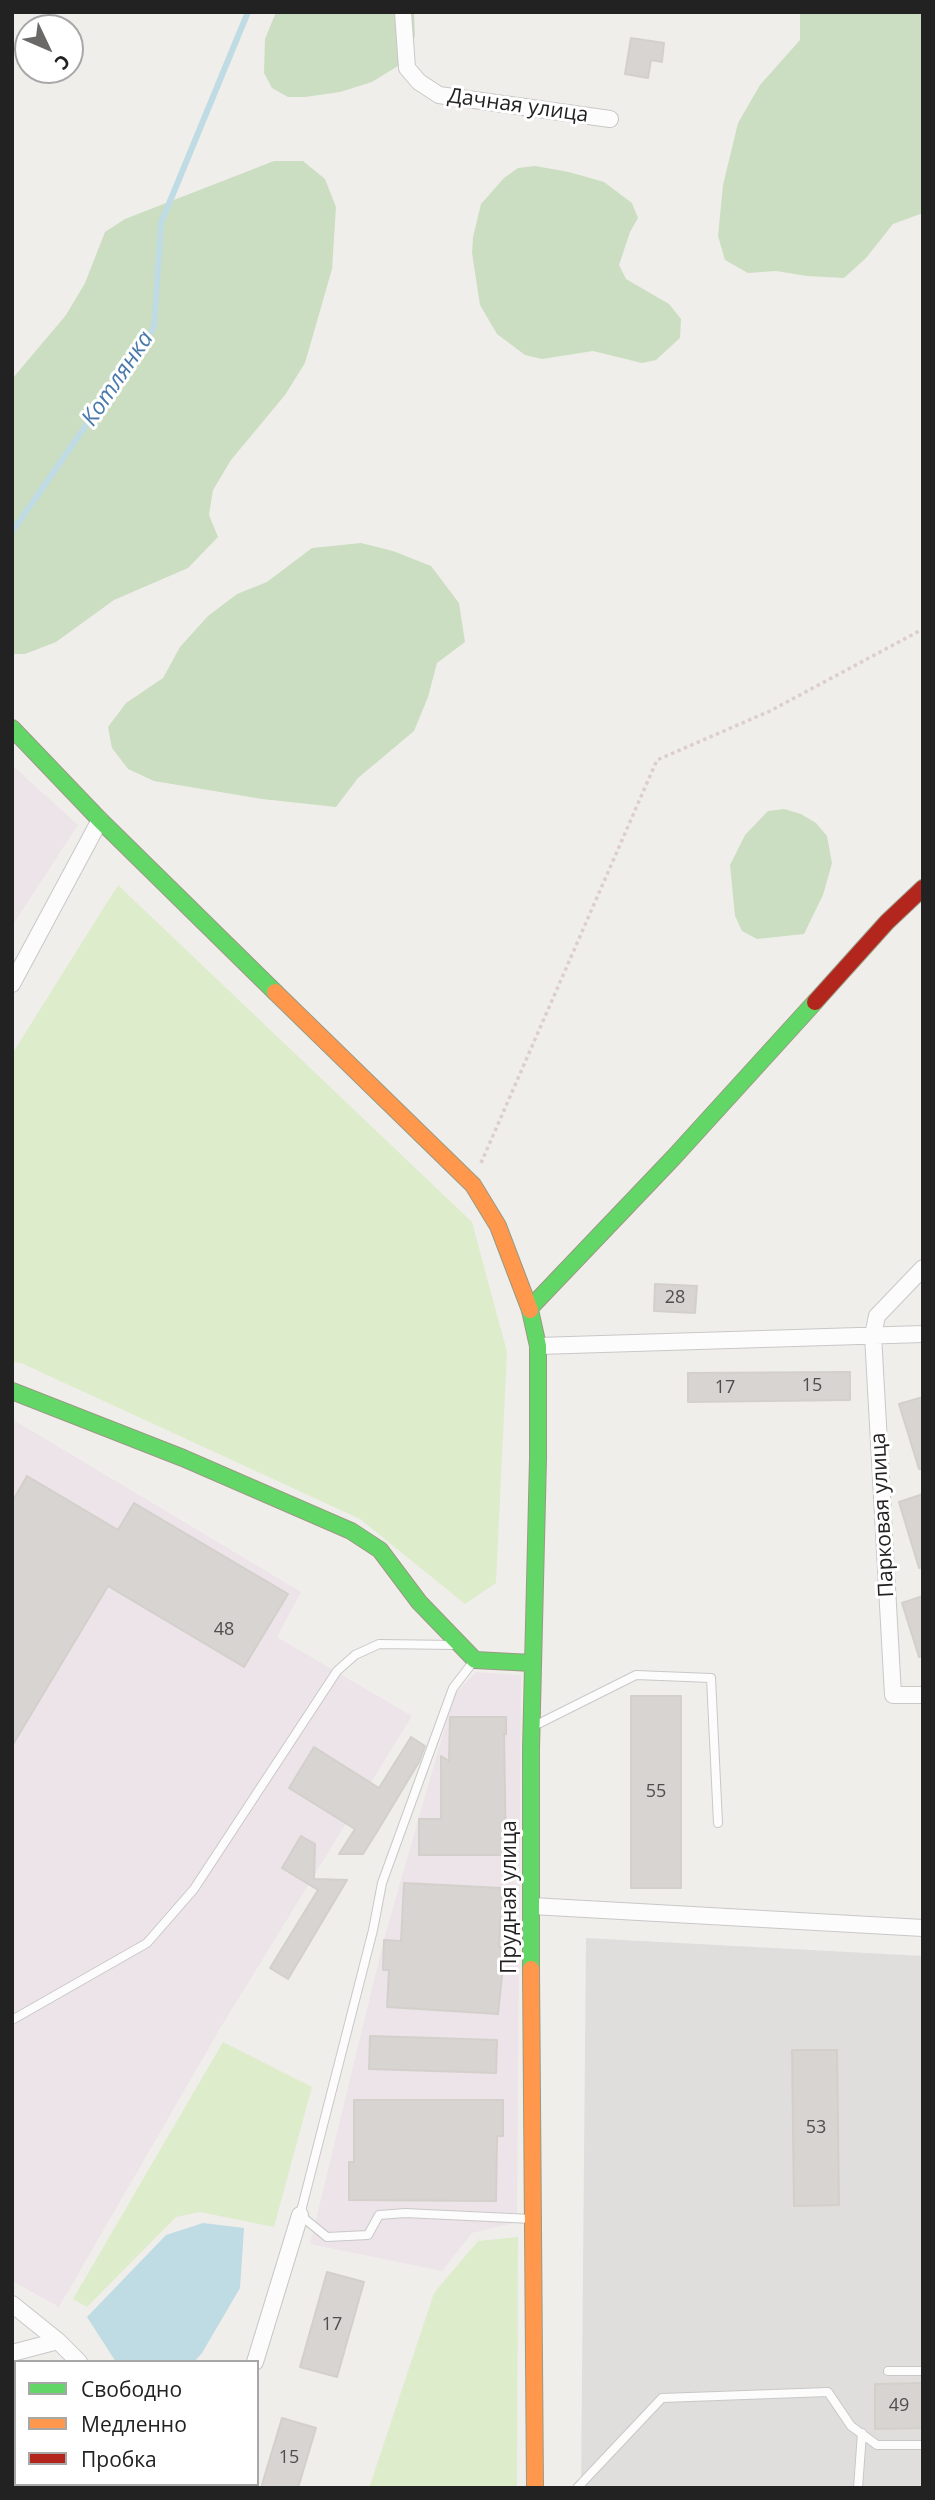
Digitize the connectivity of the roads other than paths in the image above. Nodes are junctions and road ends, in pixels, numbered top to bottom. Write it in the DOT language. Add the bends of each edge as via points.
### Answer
graph roads {
  1 [pos="403,12"];
  2 [pos="610,120"];
  3 [pos="12,728"];
  4 [pos="100,820"];
  5 [pos="923,888"];
  6 [pos="12,984"];
  7 [pos="923,1268"];
  8 [pos="530,1308"];
  9 [pos="923,1334"];
  10 [pos="873,1335"];
  11 [pos="538,1346"];
  12 [pos="12,1391"];
  13 [pos="462,1645"];
  14 [pos="475,1660"];
  15 [pos="532,1663"];
  16 [pos="923,1695"];
  17 [pos="531,1727"];
  18 [pos="718,1823"];
  19 [pos="532,1906"];
  20 [pos="923,1928"];
  21 [pos="12,2020"];
  22 [pos="300,2215"];
  23 [pos="533,2219"];
  24 [pos="12,2304"];
  25 [pos="58,2341"];
  26 [pos="12,2353"];
  27 [pos="77,2360"];
  28 [pos="256,2360"];
  29 [pos="888,2371"];
  30 [pos="923,2371"];
  31 [pos="862,2434"];
  32 [pos="923,2445"];
  33 [pos="535,2488"];
  34 [pos="577,2488"];
  35 [pos="858,2488"];
  1 -- 2 [label="street, Дачная улица" via="407,68 439,95"];
  3 -- 4 [label="street, Прудная улица"];
  4 -- 6 [label="street"];
  4 -- 8 [label="street, Прудная улица" via="472,1185 498,1226"];
  5 -- 8 [label="street"];
  7 -- 10 [label="street, Парковая улица" via="877,1316"];
  8 -- 11 [label="street, Прудная улица"];
  9 -- 10 [label="street"];
  10 -- 11 [label="street"];
  10 -- 16 [label="street, Парковая улица" via="893,1695"];
  11 -- 15 [label="street, Прудная улица"];
  12 -- 13 [label="street" via="351,1531 380,1550 419,1602"];
  13 -- 14 [label="street"];
  13 -- 21 [label="lane" via="379,1644 355,1656 337,1671 194,1889 147,1943"];
  14 -- 15 [label="street"];
  14 -- 22 [label="lane" via="453,1688 382,1883"];
  15 -- 17 [label="street, Прудная улица"];
  17 -- 18 [label="lane" via="636,1675 711,1678"];
  17 -- 19 [label="street, Прудная улица"];
  19 -- 20 [label="street"];
  19 -- 23 [label="street, Прудная улица"];
  22 -- 23 [label="lane" via="327,2237 368,2235 379,2215"];
  22 -- 28 [label="street"];
  23 -- 33 [label="street, Прудная улица"];
  24 -- 25 [label="street"];
  25 -- 26 [label="street"];
  25 -- 27 [label="street"];
  29 -- 30 [label="lane"];
  31 -- 32 [label="lane" via="877,2445"];
  31 -- 34 [label="lane" via="851,2426 828,2392 662,2398"];
  31 -- 35 [label="lane"];
}
